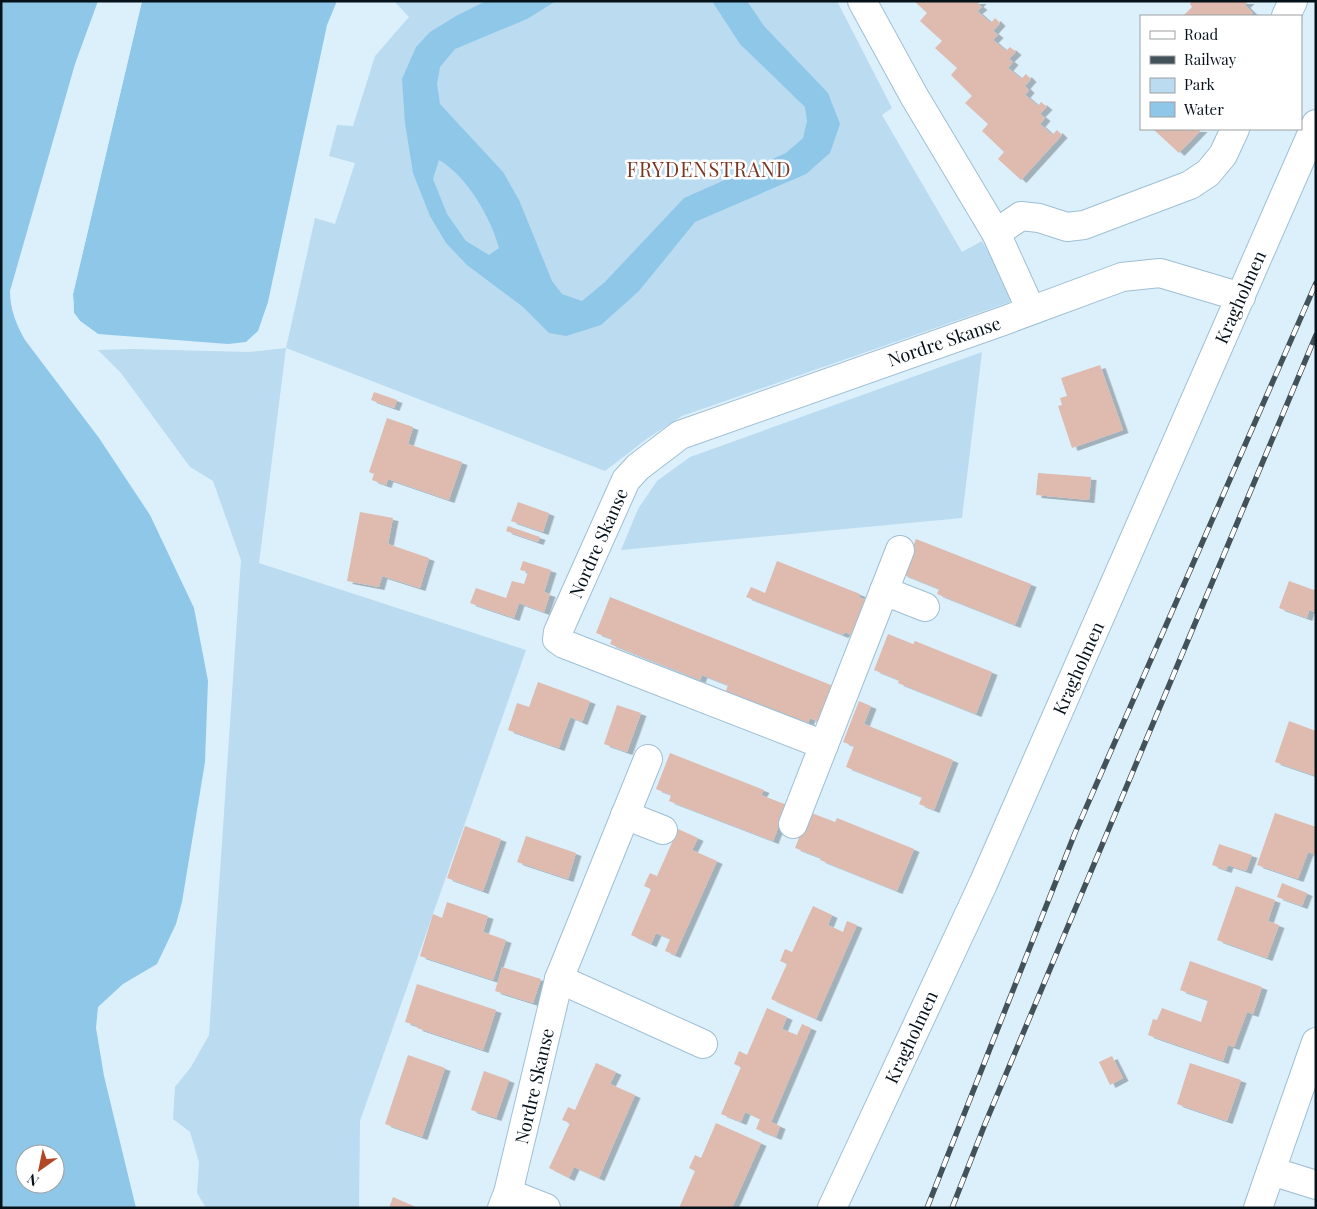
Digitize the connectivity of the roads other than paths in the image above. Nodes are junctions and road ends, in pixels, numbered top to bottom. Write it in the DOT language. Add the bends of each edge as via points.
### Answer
graph roads {
  1 [pos="862,1"];
  2 [pos="1293,1"];
  3 [pos="1286,15"];
  4 [pos="1316,124"];
  5 [pos="1235,130"];
  6 [pos="996,233"];
  7 [pos="1240,297"];
  8 [pos="1031,310"];
  9 [pos="900,550"];
  10 [pos="884,591"];
  11 [pos="925,607"];
  12 [pos="824,745"];
  13 [pos="648,759"];
  14 [pos="626,815"];
  15 [pos="793,824"];
  16 [pos="663,830"];
  17 [pos="559,979"];
  18 [pos="1316,1042"];
  19 [pos="703,1044"];
  20 [pos="1271,1170"];
  21 [pos="1316,1185"];
  22 [pos="505,1200"];
  23 [pos="546,1208"];
  24 [pos="832,1208"];
  25 [pos="1258,1208"];
  1 -- 6 [label="street"];
  2 -- 3 [label="street"];
  4 -- 7 [label="street, Kragholmen"];
  5 -- 6 [label="street" via="1223,155 1208,173 1190,186 1084,225 1067,226 1021,216"];
  6 -- 8 [label="street"];
  7 -- 8 [label="street, Nordre Skanse" via="1160,272 1122,277"];
  7 -- 24 [label="street, Kragholmen" via="983,884"];
  8 -- 12 [label="street, Nordre Skanse" via="680,435 626,480 557,639"];
  9 -- 10 [label="street"];
  10 -- 11 [label="street"];
  10 -- 12 [label="street"];
  12 -- 15 [label="street"];
  13 -- 14 [label="street, Nordre Skanse"];
  14 -- 16 [label="street"];
  14 -- 17 [label="street, Nordre Skanse"];
  17 -- 19 [label="street"];
  17 -- 22 [label="street, Nordre Skanse"];
  18 -- 20 [label="street"];
  20 -- 21 [label="street"];
  20 -- 25 [label="street"];
  22 -- 23 [label="street, Nordre Skanse"];
}
